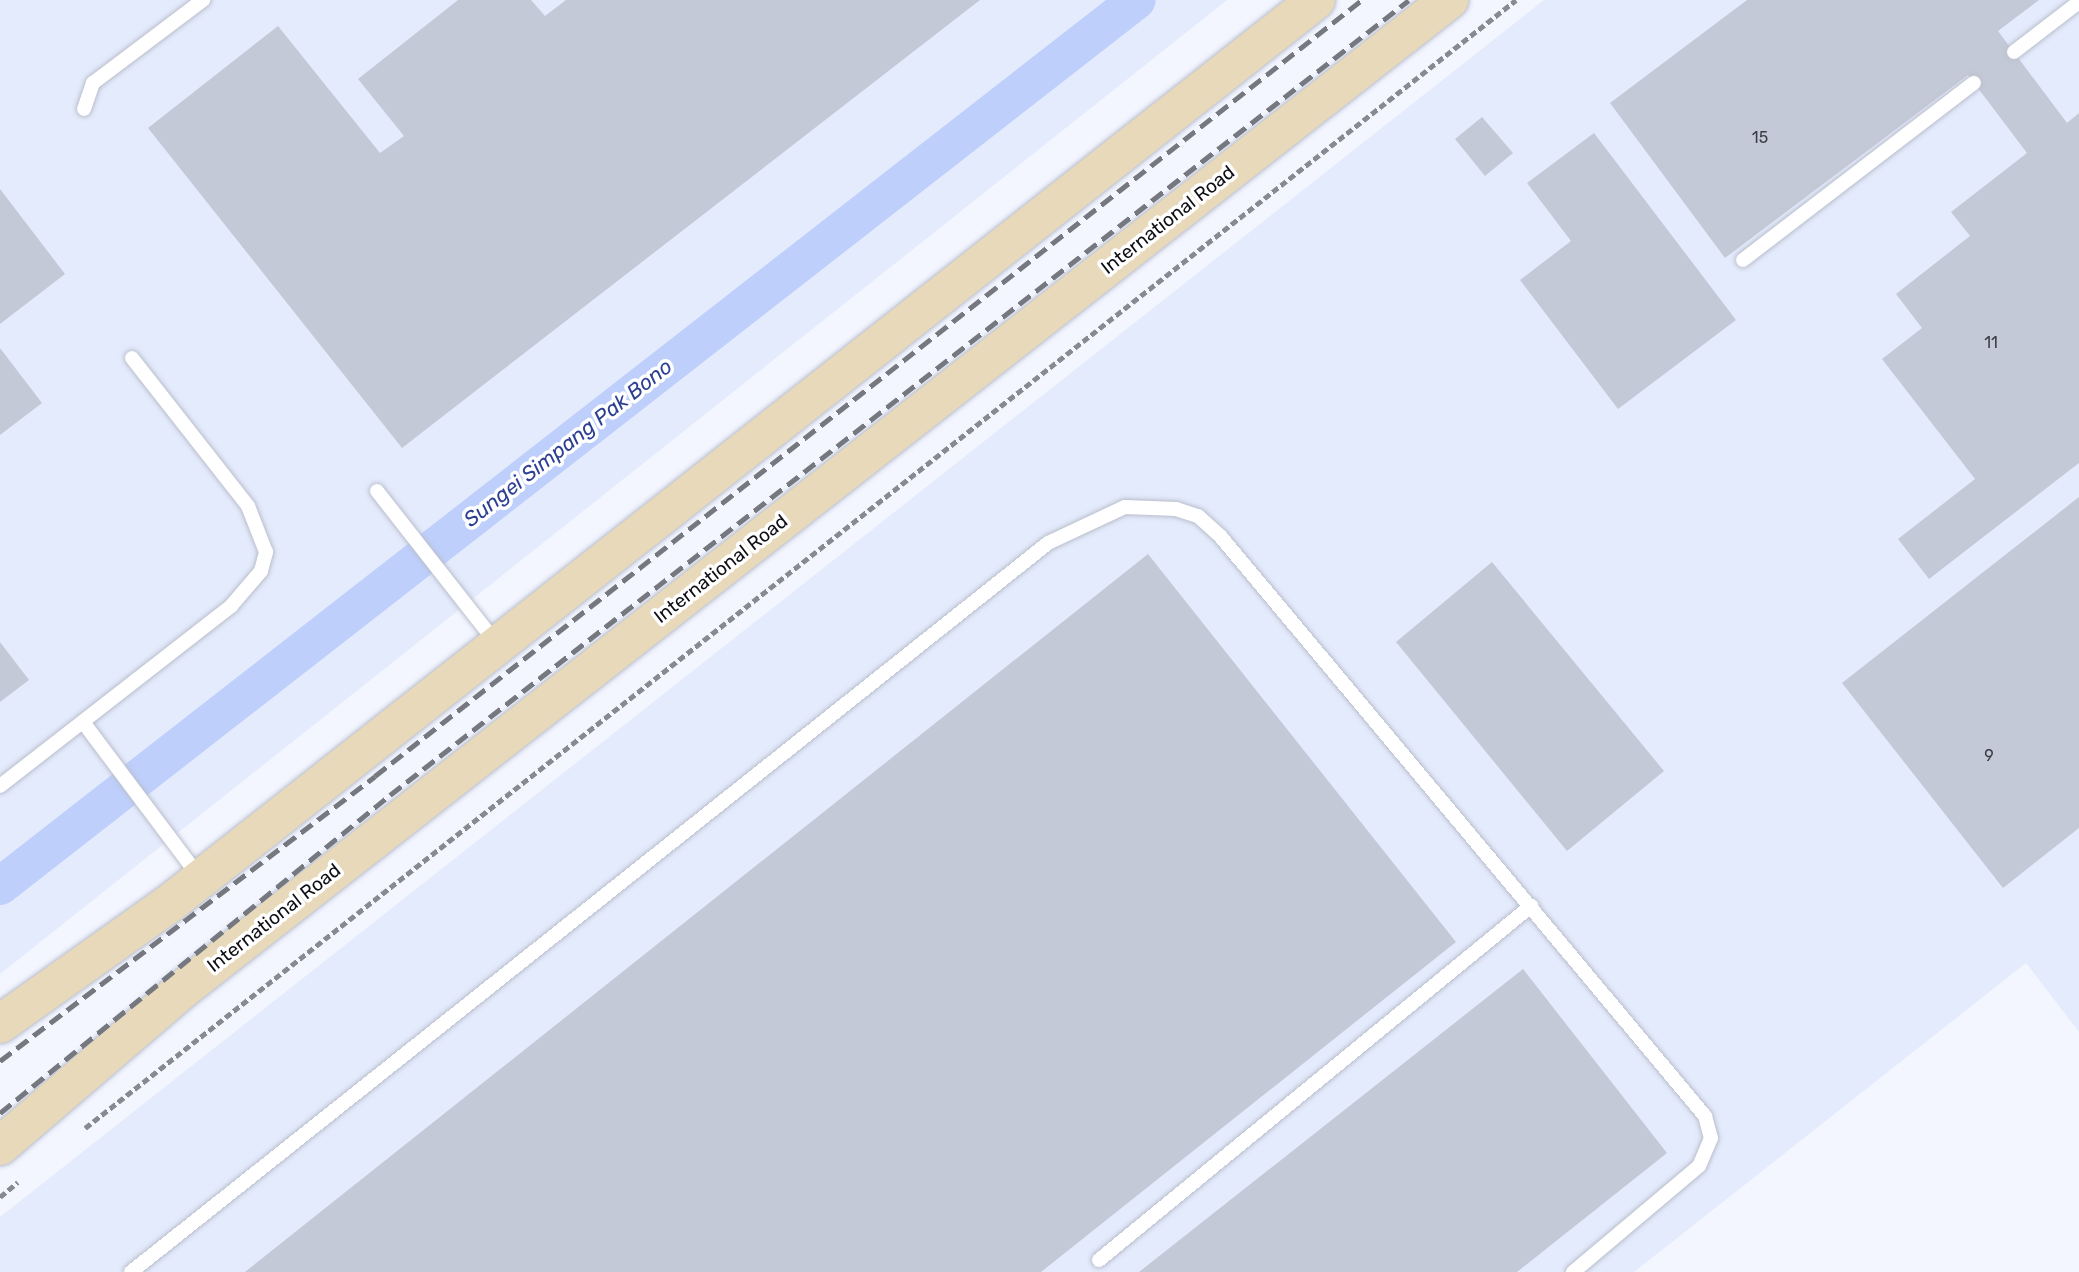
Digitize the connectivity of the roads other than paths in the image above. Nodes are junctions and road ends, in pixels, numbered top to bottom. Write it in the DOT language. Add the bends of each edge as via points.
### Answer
graph roads {
  1 [pos="203,0"];
  2 [pos="1316,0"];
  3 [pos="1449,0"];
  4 [pos="2079,2"];
  5 [pos="2014,52"];
  6 [pos="1974,83"];
  7 [pos="83,109"];
  8 [pos="1743,260"];
  9 [pos="132,358"];
  10 [pos="378,492"];
  11 [pos="497,644"];
  12 [pos="84,723"];
  13 [pos="0,786"];
  14 [pos="201,879"];
  15 [pos="1531,906"];
  16 [pos="0,1024"];
  17 [pos="0,1146"];
  18 [pos="1099,1260"];
  19 [pos="131,1272"];
  20 [pos="1573,1272"];
  1 -- 7 [label="lane" via="93,83"];
  2 -- 11 [label="main road"];
  3 -- 17 [label="main road, International Road" via="183,989"];
  4 -- 5 [label="lane"];
  6 -- 8 [label="lane"];
  9 -- 12 [label="lane" via="248,506 265,552 251,589"];
  10 -- 11 [label="lane"];
  11 -- 14 [label="main road"];
  12 -- 13 [label="lane"];
  12 -- 14 [label="lane"];
  14 -- 16 [label="main road"];
  15 -- 18 [label="lane"];
  15 -- 19 [label="lane" via="1220,537 1198,516 1176,509 1125,507 1048,543"];
  15 -- 20 [label="lane" via="1687,1091 1711,1138 1699,1166 1674,1193"];
}
